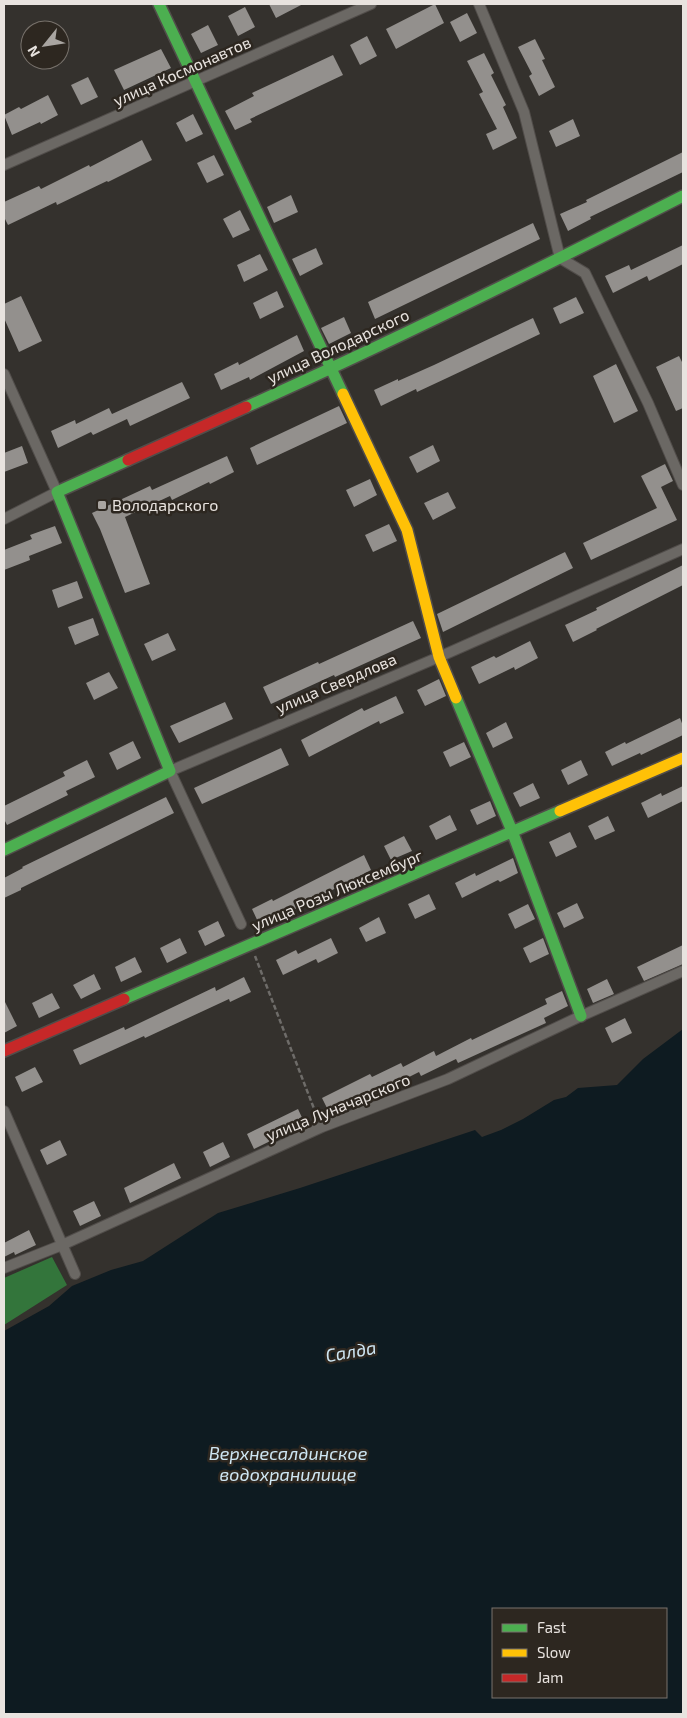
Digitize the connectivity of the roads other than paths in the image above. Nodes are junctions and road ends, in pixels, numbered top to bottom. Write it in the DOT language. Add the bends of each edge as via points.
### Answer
graph roads {
  1 [pos="159,4"];
  2 [pos="371,4"];
  3 [pos="479,4"];
  4 [pos="195,82"];
  5 [pos="4,165"];
  6 [pos="683,196"];
  7 [pos="560,258"];
  8 [pos="331,369"];
  9 [pos="4,374"];
  10 [pos="683,485"];
  11 [pos="57,492"];
  12 [pos="4,519"];
  13 [pos="683,549"];
  14 [pos="439,657"];
  15 [pos="683,758"];
  16 [pos="170,771"];
  17 [pos="512,831"];
  18 [pos="4,850"];
  19 [pos="240,924"];
  20 [pos="683,971"];
  21 [pos="581,1016"];
  22 [pos="4,1051"];
  23 [pos="4,1111"];
  24 [pos="62,1244"];
  25 [pos="4,1268"];
  26 [pos="75,1274"];
  1 -- 4 [label="street"];
  2 -- 4 [label="street, улица Космонавтов"];
  3 -- 7 [label="street" via="524,112"];
  4 -- 5 [label="street, улица Космонавтов"];
  4 -- 8 [label="street"];
  6 -- 7 [label="street, улица Володарского"];
  7 -- 8 [label="street, улица Володарского"];
  7 -- 10 [label="street" via="585,273"];
  8 -- 11 [label="street, улица Володарского"];
  8 -- 14 [label="street" via="407,530"];
  9 -- 11 [label="street"];
  11 -- 12 [label="street, улица Володарского"];
  11 -- 16 [label="street"];
  13 -- 14 [label="street, улица Свердлова"];
  14 -- 16 [label="street, улица Свердлова"];
  14 -- 17 [label="street"];
  15 -- 17 [label="street, улица Розы Люксембург"];
  16 -- 18 [label="street, улица Свердлова"];
  16 -- 19 [label="street"];
  17 -- 21 [label="street"];
  17 -- 22 [label="street, улица Розы Люксембург"];
  20 -- 21 [label="street, улица Луначарского"];
  21 -- 24 [label="street, улица Луначарского" via="448,1079 322,1127"];
  23 -- 24 [label="street"];
  24 -- 25 [label="street, улица Луначарского"];
  24 -- 26 [label="street"];
}
